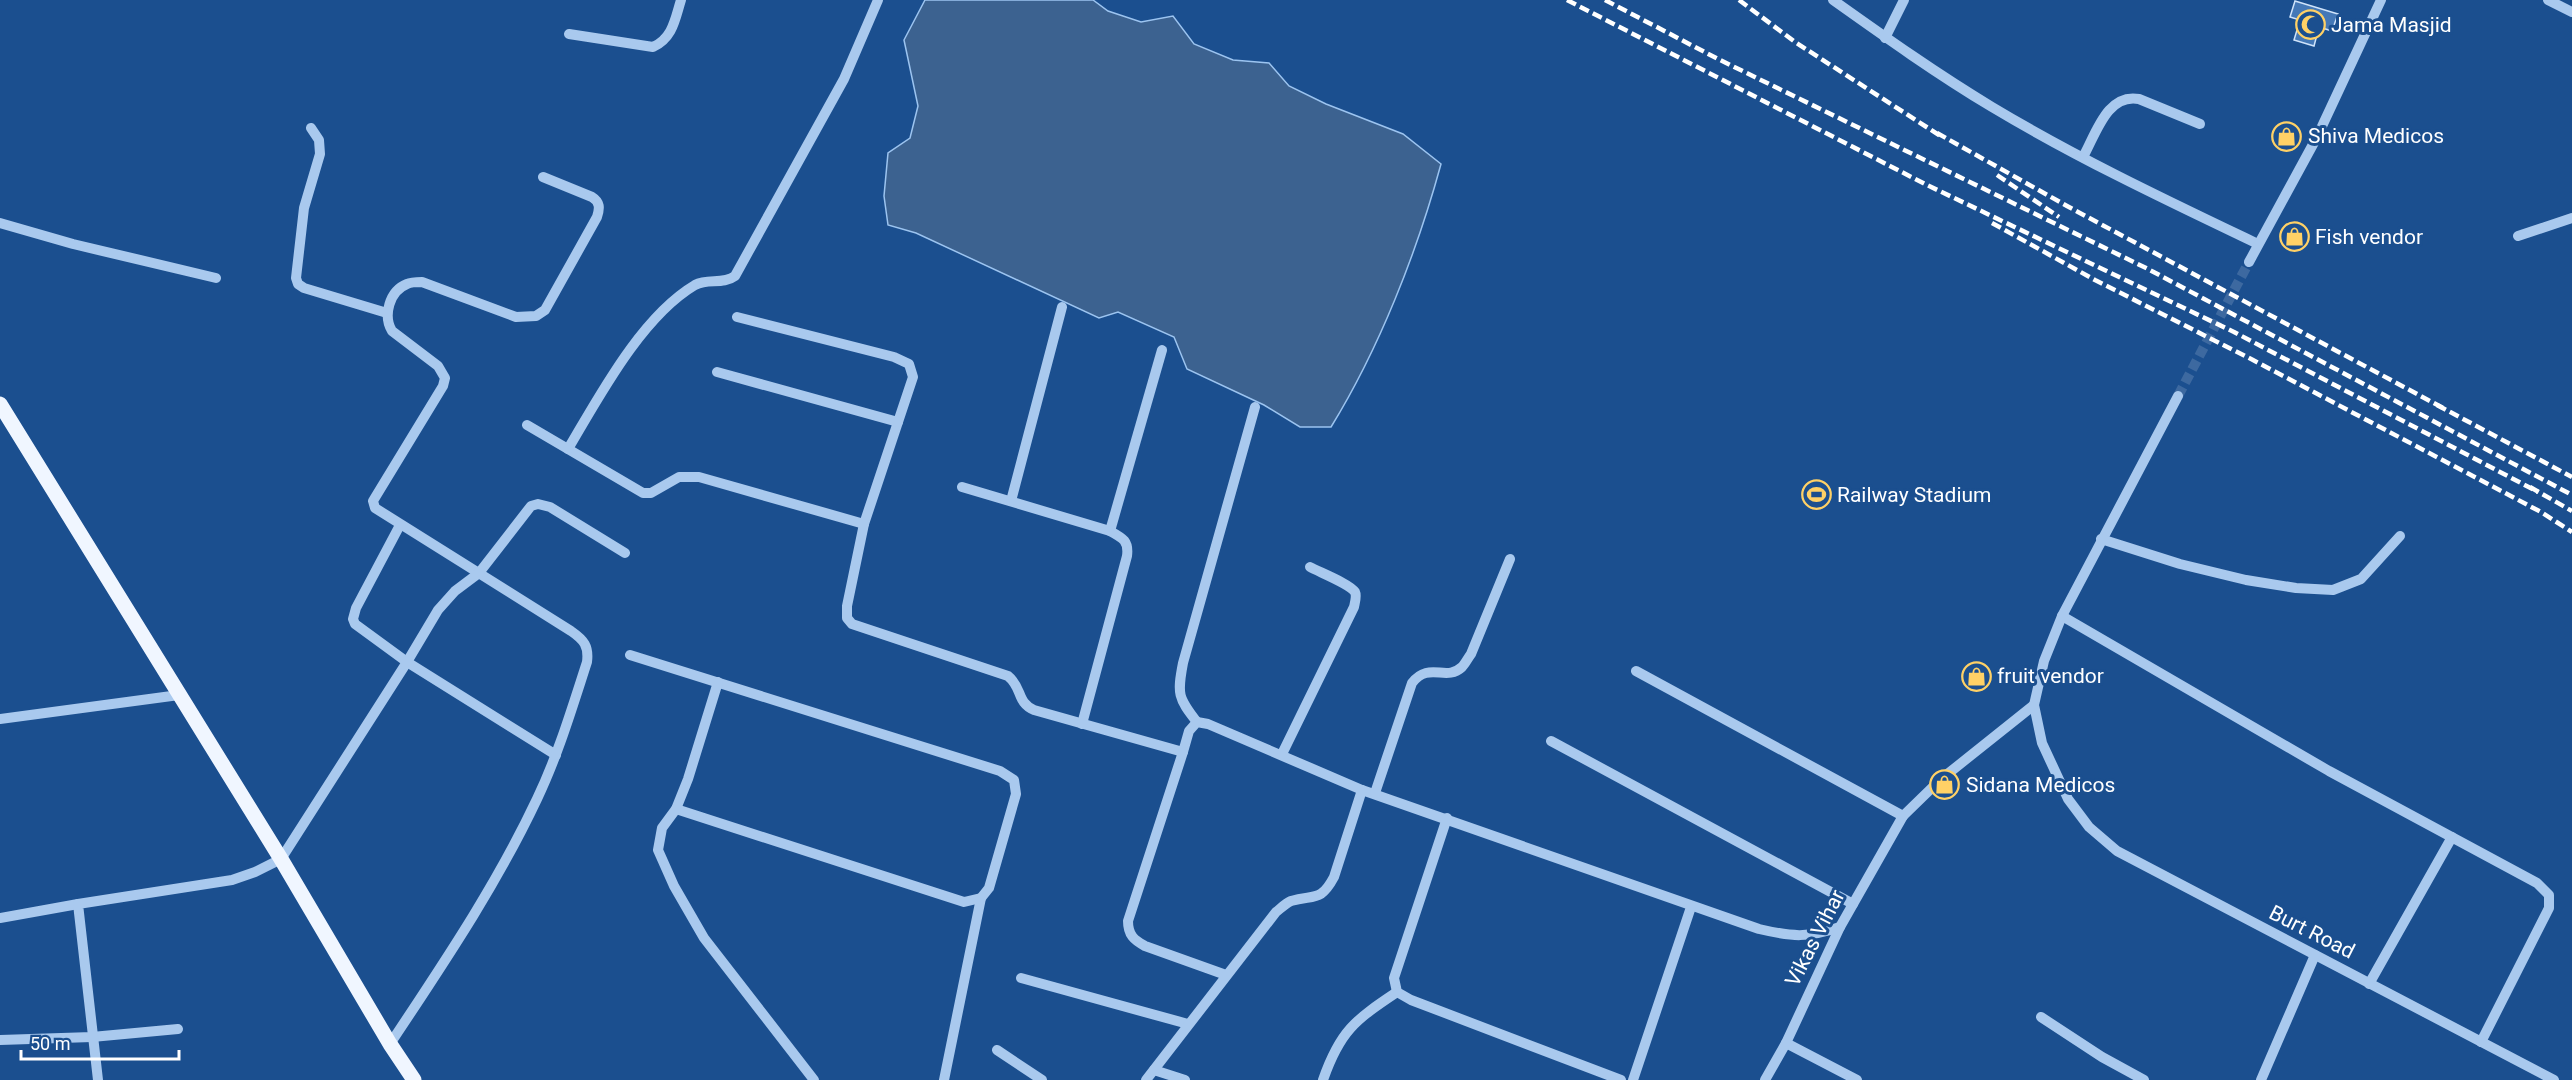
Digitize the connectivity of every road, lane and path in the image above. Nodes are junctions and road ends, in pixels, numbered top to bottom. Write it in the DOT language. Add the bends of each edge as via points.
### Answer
graph roads {
  1 [pos="681,0"];
  2 [pos="878,0"];
  3 [pos="1833,0"];
  4 [pos="1904,0"];
  5 [pos="2381,0"];
  6 [pos="2548,0"];
  7 [pos="2572,12"];
  8 [pos="569,34"];
  9 [pos="1886,38"];
  10 [pos="2200,124"];
  11 [pos="311,128"];
  12 [pos="2083,157"];
  13 [pos="543,177"];
  14 [pos="2572,218"];
  15 [pos="0,223"];
  16 [pos="2518,236"];
  17 [pos="2258,244"];
  18 [pos="2248,261"];
  19 [pos="216,278"];
  20 [pos="1062,307"];
  21 [pos="387,313"];
  22 [pos="737,317"];
  23 [pos="1162,350"];
  24 [pos="717,372"];
  25 [pos="2178,396"];
  26 [pos="0,404"];
  27 [pos="1255,407"];
  28 [pos="898,422"];
  29 [pos="527,425"];
  30 [pos="568,450"];
  31 [pos="962,487"];
  32 [pos="1011,501"];
  33 [pos="864,524"];
  34 [pos="400,525"];
  35 [pos="1110,531"];
  36 [pos="2400,536"];
  37 [pos="2101,539"];
  38 [pos="625,553"];
  39 [pos="1510,559"];
  40 [pos="1310,567"];
  41 [pos="479,573"];
  42 [pos="2062,616"];
  43 [pos="630,655"];
  44 [pos="407,662"];
  45 [pos="1636,671"];
  46 [pos="718,682"];
  47 [pos="179,695"];
  48 [pos="2034,705"];
  49 [pos="0,719"];
  50 [pos="1197,722"];
  51 [pos="1082,724"];
  52 [pos="1551,741"];
  53 [pos="1183,752"];
  54 [pos="556,754"];
  55 [pos="1282,754"];
  56 [pos="1362,790"];
  57 [pos="1375,793"];
  58 [pos="676,809"];
  59 [pos="1904,816"];
  60 [pos="1447,818"];
  61 [pos="2452,837"];
  62 [pos="281,859"];
  63 [pos="981,898"];
  64 [pos="78,904"];
  65 [pos="1853,904"];
  66 [pos="1691,907"];
  67 [pos="0,918"];
  68 [pos="1840,927"];
  69 [pos="2315,955"];
  70 [pos="1226,975"];
  71 [pos="1021,978"];
  72 [pos="2370,984"];
  73 [pos="1397,992"];
  74 [pos="2041,1017"];
  75 [pos="1188,1024"];
  76 [pos="178,1029"];
  77 [pos="92,1037"];
  78 [pos="0,1040"];
  79 [pos="2481,1042"];
  80 [pos="1786,1043"];
  81 [pos="390,1044"];
  82 [pos="997,1050"];
  83 [pos="1154,1070"];
  84 [pos="98,1080"];
  85 [pos="414,1080"];
  86 [pos="814,1080"];
  87 [pos="944,1080"];
  88 [pos="1042,1080"];
  89 [pos="1146,1080"];
  90 [pos="1185,1080"];
  91 [pos="1323,1080"];
  92 [pos="1621,1080"];
  93 [pos="1633,1080"];
  94 [pos="1766,1080"];
  95 [pos="1857,1080"];
  96 [pos="2144,1080"];
  97 [pos="2261,1080"];
  98 [pos="2553,1080"];
  1 -- 8 [label="street" via="670,34 653,47"];
  2 -- 30 [label="street" via="844,79 735,276 697,284 658,317 615,369"];
  3 -- 9 [label="street"];
  4 -- 9 [label="street"];
  5 -- 17 [label="street" via="2317,137"];
  6 -- 7 [label="street"];
  9 -- 12 [label="street" via="1992,107"];
  10 -- 12 [label="street" via="2128,97 2118,100 2110,109"];
  11 -- 21 [label="street" via="319,140 320,154 303,208 298,284"];
  12 -- 17 [label="street"];
  13 -- 21 [label="street" via="592,197 599,206 597,217 545,310 536,316 516,317 422,282 408,283 399,289"];
  14 -- 16 [label="street"];
  15 -- 19 [label="street"];
  17 -- 18 [label="street"];
  20 -- 32 [label="street"];
  21 -- 34 [label="street" via="392,331 438,366 445,378 373,501 379,512"];
  22 -- 28 [label="street" via="909,364 913,377"];
  23 -- 35 [label="street"];
  24 -- 28 [label="street"];
  25 -- 37 [label="street"];
  26 -- 47 [label="main road"];
  27 -- 50 [label="street" via="1178,688 1184,705"];
  28 -- 33 [label="street"];
  29 -- 30 [label="street"];
  30 -- 33 [label="street" via="643,493 651,493 679,477 699,477"];
  31 -- 32 [label="street"];
  32 -- 35 [label="street"];
  33 -- 51 [label="street" via="847,606 847,618 852,624 1008,676 1016,683 1026,707"];
  34 -- 41 [label="street"];
  34 -- 44 [label="street" via="353,619 359,628"];
  35 -- 51 [label="street" via="1125,539 1127,556"];
  36 -- 37 [label="street" via="2361,579 2332,590 2246,580"];
  37 -- 42 [label="street"];
  38 -- 41 [label="street" via="550,507 538,504 524,513"];
  39 -- 57 [label="street" via="1462,667 1453,672 1419,674 1412,683"];
  40 -- 55 [label="street" via="1349,587 1356,598"];
  41 -- 44 [label="street" via="454,591 438,610"];
  41 -- 54 [label="street" via="571,631 589,650"];
  42 -- 48 [label="street" via="2044,661"];
  42 -- 61 [label="street" via="2329,771"];
  43 -- 46 [label="street"];
  44 -- 54 [label="street"];
  44 -- 62 [label="street"];
  45 -- 59 [label="street"];
  46 -- 58 [label="street"];
  46 -- 63 [label="street" via="1000,771 1014,780 1016,794 988,888"];
  47 -- 49 [label="street"];
  47 -- 62 [label="main road"];
  48 -- 59 [label="street, Vikas Vihar" via="1940,780"];
  48 -- 69 [label="street, Burt Road" via="2042,743 2068,799 2089,827 2117,850"];
  50 -- 53 [label="street" via="1189,731"];
  50 -- 55 [label="street"];
  51 -- 53 [label="street"];
  52 -- 65 [label="street"];
  53 -- 70 [label="street" via="1128,930 1145,946"];
  54 -- 81 [label="street" via="538,798 480,908"];
  55 -- 56 [label="street"];
  56 -- 57 [label="street"];
  56 -- 70 [label="street" via="1327,889 1318,897 1289,901 1276,912"];
  57 -- 60 [label="street"];
  58 -- 63 [label="street" via="964,902"];
  58 -- 86 [label="street" via="659,839 658,850 665,868 704,938"];
  59 -- 65 [label="street, Vikas Vihar"];
  60 -- 66 [label="street"];
  60 -- 73 [label="street" via="1394,978"];
  61 -- 72 [label="street"];
  61 -- 79 [label="street" via="2537,883 2549,895 2549,908"];
  62 -- 64 [label="street" via="232,880"];
  62 -- 81 [label="main road"];
  63 -- 87 [label="street"];
  64 -- 67 [label="street"];
  64 -- 77 [label="street"];
  65 -- 68 [label="street, Vikas Vihar"];
  66 -- 68 [label="street" via="1789,936 1814,936"];
  66 -- 93 [label="street"];
  68 -- 80 [label="street, Vikas Vihar"];
  69 -- 72 [label="street, Burt Road"];
  69 -- 97 [label="street"];
  70 -- 75 [label="street"];
  71 -- 75 [label="street"];
  72 -- 79 [label="street, Burt Road"];
  73 -- 91 [label="street" via="1343,1034"];
  73 -- 92 [label="street"];
  74 -- 96 [label="street"];
  75 -- 83 [label="street"];
  76 -- 77 [label="street"];
  77 -- 78 [label="street"];
  77 -- 84 [label="street"];
  79 -- 98 [label="street, Burt Road"];
  80 -- 94 [label="street, Vikas Vihar"];
  80 -- 95 [label="street"];
  81 -- 85 [label="main road"];
  82 -- 88 [label="street"];
  83 -- 89 [label="street"];
  83 -- 90 [label="street"];
}
